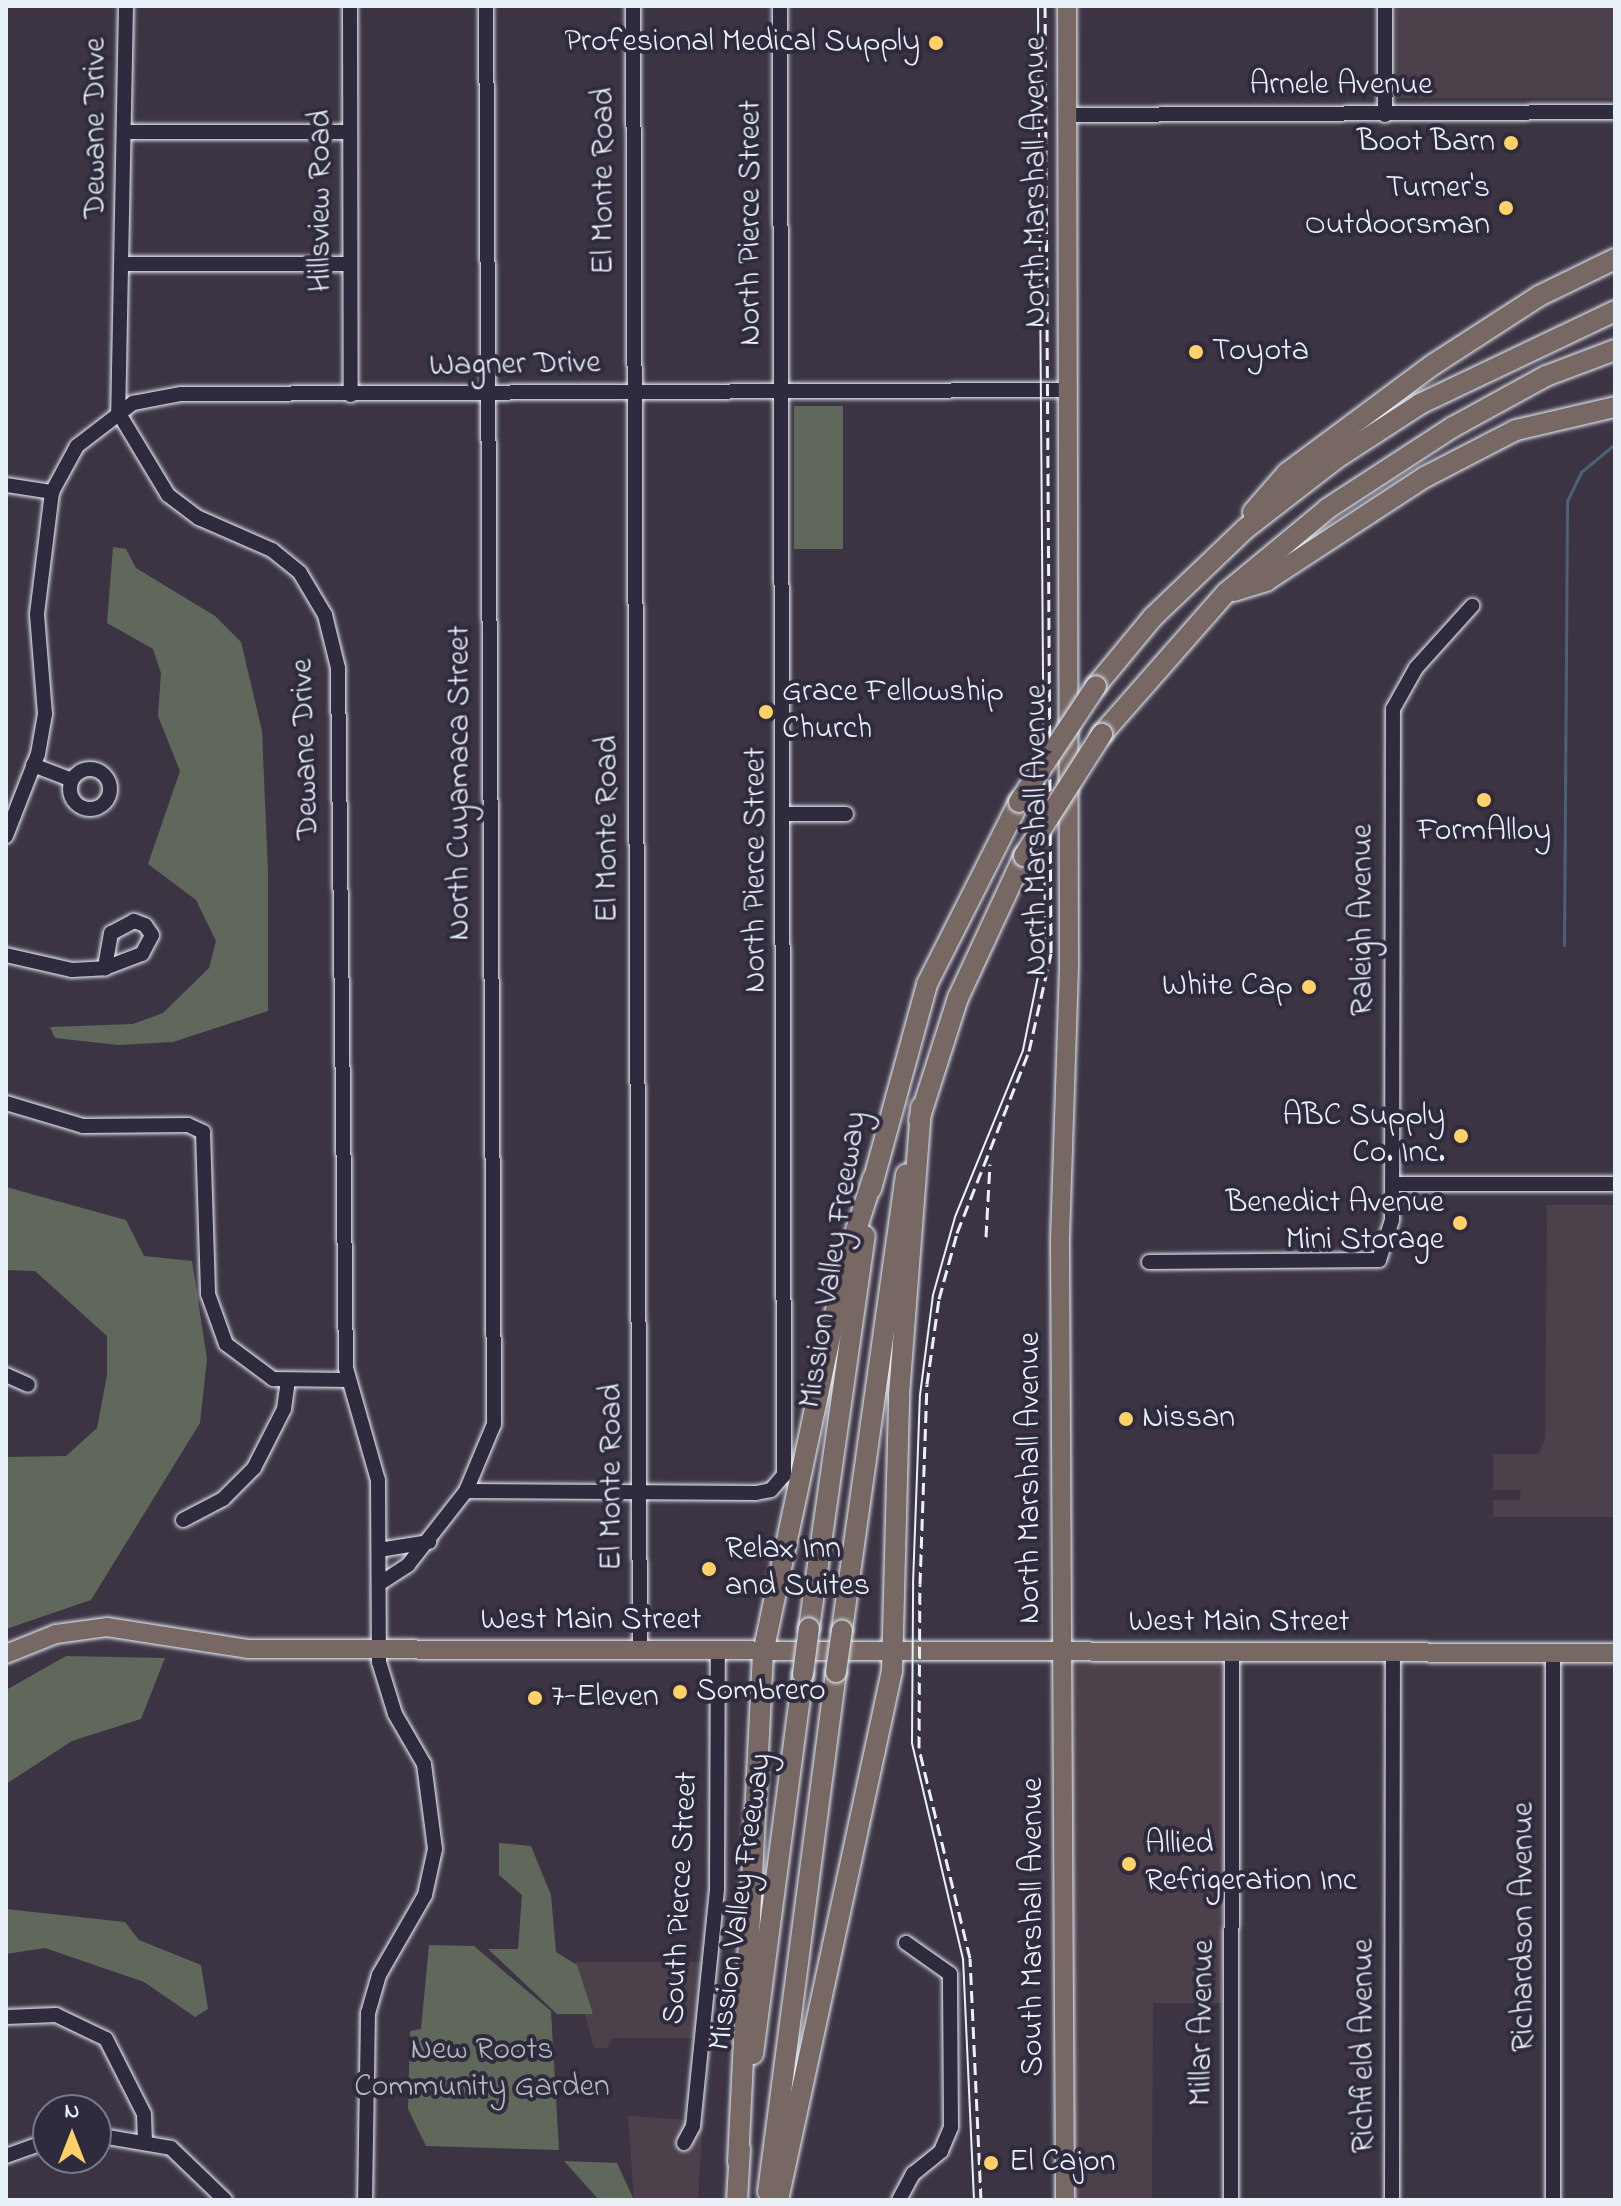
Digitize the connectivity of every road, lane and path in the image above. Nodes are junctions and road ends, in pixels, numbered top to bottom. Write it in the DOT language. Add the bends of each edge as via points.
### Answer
graph roads {
  1 [pos="126,6"];
  2 [pos="350,6"];
  3 [pos="486,6"];
  4 [pos="633,6"];
  5 [pos="780,6"];
  6 [pos="1067,6"];
  7 [pos="1385,6"];
  8 [pos="1615,112"];
  9 [pos="1068,115"];
  10 [pos="1385,115"];
  11 [pos="126,132"];
  12 [pos="350,132"];
  13 [pos="1615,259"];
  14 [pos="124,264"];
  15 [pos="350,264"];
  16 [pos="1615,311"];
  17 [pos="1615,350"];
  18 [pos="1068,390"];
  19 [pos="633,392"];
  20 [pos="782,392"];
  21 [pos="487,394"];
  22 [pos="351,395"];
  23 [pos="1615,407"];
  24 [pos="118,412"];
  25 [pos="6,485"];
  26 [pos="52,492"];
  27 [pos="1200,572"];
  28 [pos="1226,593"];
  29 [pos="1472,606"];
  30 [pos="33,765"];
  31 [pos="69,779"];
  32 [pos="785,814"];
  33 [pos="846,814"];
  34 [pos="6,836"];
  35 [pos="6,955"];
  36 [pos="105,968"];
  37 [pos="6,1103"];
  38 [pos="921,1107"];
  39 [pos="873,1178"];
  40 [pos="1392,1184"];
  41 [pos="1615,1184"];
  42 [pos="1149,1262"];
  43 [pos="6,1375"];
  44 [pos="349,1380"];
  45 [pos="288,1382"];
  46 [pos="28,1385"];
  47 [pos="466,1491"];
  48 [pos="643,1493"];
  49 [pos="183,1520"];
  50 [pos="429,1542"];
  51 [pos="379,1550"];
  52 [pos="379,1584"];
  53 [pos="377,1649"];
  54 [pos="640,1652"];
  55 [pos="718,1652"];
  56 [pos="1393,1652"];
  57 [pos="763,1653"];
  58 [pos="1063,1653"];
  59 [pos="1615,1653"];
  60 [pos="6,1654"];
  61 [pos="894,1654"];
  62 [pos="1553,1654"];
  63 [pos="1232,1655"];
  64 [pos="906,1943"];
  65 [pos="6,2017"];
  66 [pos="112,2136"];
  67 [pos="145,2138"];
  68 [pos="684,2143"];
  69 [pos="32,2147"];
  70 [pos="6,2156"];
  71 [pos="738,2162"];
  72 [pos="225,2200"];
  73 [pos="365,2200"];
  74 [pos="737,2200"];
  75 [pos="767,2200"];
  76 [pos="778,2200"];
  77 [pos="899,2200"];
  78 [pos="1065,2200"];
  79 [pos="1231,2200"];
  80 [pos="1392,2200"];
  81 [pos="1553,2200"];
  1 -- 11 [label="street, Dewane Drive"];
  2 -- 12 [label="street, Hillsview Road"];
  3 -- 21 [label="street, North Cuyamaca Street"];
  4 -- 19 [label="street, El Monte Road"];
  5 -- 20 [label="street, North Pierce Street"];
  6 -- 9 [label="main road, North Marshall Avenue"];
  7 -- 10 [label="street"];
  8 -- 10 [label="street, Arnele Avenue"];
  9 -- 10 [label="street, Arnele Avenue"];
  9 -- 18 [label="main road, North Marshall Avenue"];
  11 -- 12 [label="street"];
  11 -- 14 [label="street, Dewane Drive"];
  12 -- 15 [label="street, Hillsview Road"];
  13 -- 27 [label="highway" via="1502,319 1319,447 1287,473"];
  14 -- 15 [label="street"];
  14 -- 24 [label="street, Dewane Drive" via="115,332"];
  15 -- 22 [label="street, Hillsview Road"];
  16 -- 27 [label="highway, Mission Valley Freeway" via="1420,404 1337,458"];
  17 -- 28 [label="highway, Mission Valley Freeway" via="1546,376 1378,472"];
  18 -- 20 [label="street, Wagner Drive"];
  18 -- 58 [label="main road, North Marshall Avenue"];
  19 -- 20 [label="street, Wagner Drive"];
  19 -- 21 [label="street, Wagner Drive"];
  19 -- 48 [label="street, El Monte Road"];
  20 -- 32 [label="street, North Pierce Street"];
  21 -- 22 [label="street, Wagner Drive"];
  21 -- 47 [label="street, North Cuyamaca Street" via="494,1424"];
  22 -- 24 [label="street, Wagner Drive" via="181,394"];
  23 -- 28 [label="highway" via="1516,430 1425,477 1266,581"];
  24 -- 26 [label="street, Wagner Drive" via="77,446"];
  24 -- 44 [label="street, Dewane Drive" via="163,490 199,518 287,561 328,622 338,668 336,930"];
  25 -- 26 [label="street"];
  26 -- 30 [label="street" via="37,614 45,714"];
  27 -- 39 [label="highway, Mission Valley Freeway, bridge" via="1096,686 1019,802 927,984"];
  28 -- 38 [label="highway, Mission Valley Freeway, bridge" via="1102,734 1024,856 989,921"];
  29 -- 40 [label="street, Raleigh Avenue" via="1416,668 1393,709"];
  30 -- 31 [label="street"];
  30 -- 34 [label="street"];
  32 -- 33 [label="street"];
  32 -- 48 [label="street, North Pierce Street" via="784,1475 771,1490"];
  35 -- 36 [label="street" via="72,970"];
  37 -- 45 [label="street" via="83,1126 188,1125 203,1132 215,1322 235,1355"];
  38 -- 61 [label="highway" via="899,1395"];
  38 -- 75 [label="highway, Mission Valley Freeway, bridge" via="896,1228"];
  39 -- 57 [label="highway" via="847,1258"];
  39 -- 71 [label="highway, Mission Valley Freeway, bridge"];
  40 -- 41 [label="street"];
  40 -- 42 [label="street, Raleigh Avenue" via="1392,1220 1379,1260"];
  43 -- 46 [label="street"];
  44 -- 45 [label="street"];
  44 -- 51 [label="street, Dewane Drive" via="374,1452"];
  45 -- 49 [label="street" via="284,1409 254,1468 223,1499"];
  47 -- 48 [label="street"];
  47 -- 50 [label="street, North Cuyamaca Street"];
  48 -- 54 [label="street, El Monte Road"];
  50 -- 51 [label="street"];
  50 -- 52 [label="street, North Cuyamaca Street"];
  51 -- 52 [label="street, Dewane Drive"];
  52 -- 53 [label="street"];
  53 -- 54 [label="main road, West Main Street"];
  53 -- 60 [label="main road, West Main Street" via="247,1649 107,1627 56,1634"];
  53 -- 73 [label="street" via="395,1714 424,1764 435,1849 425,1895 379,1975 368,2013"];
  54 -- 55 [label="main road, West Main Street"];
  55 -- 57 [label="main road, West Main Street"];
  55 -- 68 [label="street, South Pierce Street" via="717,1888 693,2126"];
  56 -- 62 [label="main road, West Main Street"];
  56 -- 63 [label="main road, West Main Street"];
  56 -- 80 [label="street, Richfield Avenue"];
  57 -- 61 [label="main road, West Main Street"];
  57 -- 71 [label="highway"];
  58 -- 61 [label="main road, West Main Street"];
  58 -- 63 [label="main road, West Main Street"];
  58 -- 78 [label="main road, South Marshall Avenue"];
  59 -- 62 [label="main road, West Main Street"];
  61 -- 76 [label="highway"];
  62 -- 81 [label="street, Richardson Avenue"];
  63 -- 79 [label="street, Millar Avenue"];
  64 -- 77 [label="street" via="950,1974 949,2138"];
  65 -- 67 [label="street" via="56,2015 106,2039 144,2114"];
  66 -- 67 [label="street"];
  67 -- 72 [label="street" via="194,2163"];
  69 -- 70 [label="street"];
  71 -- 74 [label="highway, Mission Valley Freeway"];
}
